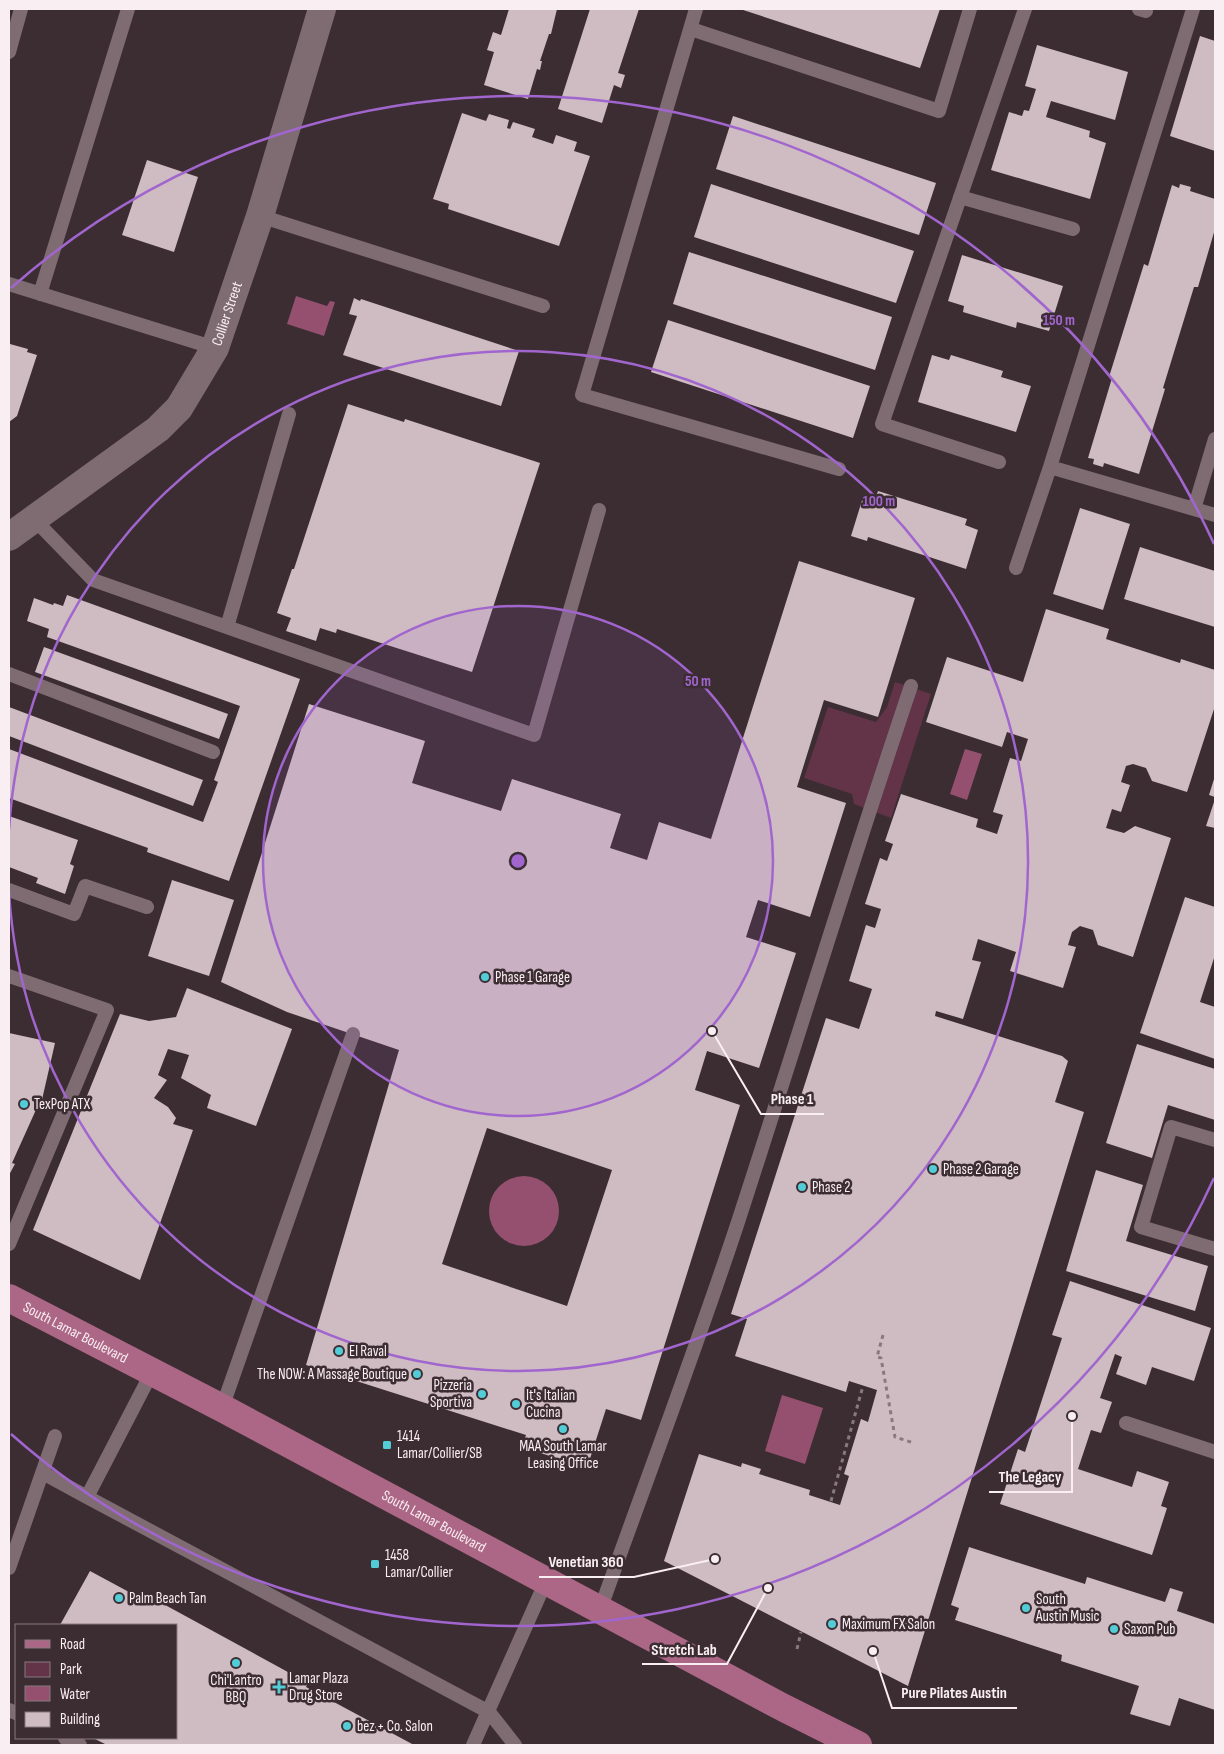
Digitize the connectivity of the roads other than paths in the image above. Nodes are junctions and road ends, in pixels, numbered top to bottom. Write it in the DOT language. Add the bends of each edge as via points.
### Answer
graph roads {
  1 [pos="21,9"];
  2 [pos="128,9"];
  3 [pos="322,9"];
  4 [pos="696,9"];
  5 [pos="970,9"];
  6 [pos="1025,9"];
  7 [pos="1193,9"];
  8 [pos="691,29"];
  9 [pos="9,52"];
  10 [pos="960,197"];
  11 [pos="260,216"];
  12 [pos="1073,229"];
  13 [pos="9,284"];
  14 [pos="40,294"];
  15 [pos="544,306"];
  16 [pos="216,348"];
  17 [pos="289,414"];
  18 [pos="1215,439"];
  19 [pos="999,462"];
  20 [pos="1050,468"];
  21 [pos="839,469"];
  22 [pos="1194,509"];
  23 [pos="599,510"];
  24 [pos="1215,515"];
  25 [pos="34,519"];
  26 [pos="9,537"];
  27 [pos="1016,568"];
  28 [pos="227,627"];
  29 [pos="9,674"];
  30 [pos="911,686"];
  31 [pos="213,752"];
  32 [pos="9,890"];
  33 [pos="147,907"];
  34 [pos="9,976"];
  35 [pos="353,1034"];
  36 [pos="1215,1140"];
  37 [pos="9,1244"];
  38 [pos="1215,1249"];
  39 [pos="9,1299"];
  40 [pos="152,1372"];
  41 [pos="222,1408"];
  42 [pos="1126,1423"];
  43 [pos="55,1436"];
  44 [pos="1215,1452"];
  45 [pos="43,1473"];
  46 [pos="87,1497"];
  47 [pos="9,1568"];
  48 [pos="546,1581"];
  49 [pos="600,1610"];
  50 [pos="489,1712"];
  51 [pos="67,1739"];
  52 [pos="80,1745"];
  53 [pos="473,1745"];
  54 [pos="515,1745"];
  55 [pos="858,1745"];
  1 -- 9 [label="lane"];
  2 -- 14 [label="lane"];
  3 -- 11 [label="street, Collier Street"];
  4 -- 8 [label="lane"];
  5 -- 8 [label="lane" via="939,111"];
  6 -- 10 [label="lane"];
  7 -- 20 [label="lane"];
  8 -- 21 [label="lane" via="582,395"];
  10 -- 12 [label="lane"];
  10 -- 19 [label="lane" via="882,424"];
  11 -- 15 [label="lane"];
  11 -- 16 [label="street, Collier Street"];
  13 -- 14 [label="lane"];
  14 -- 16 [label="lane"];
  16 -- 25 [label="street, Collier Street" via="179,408 158,428"];
  17 -- 28 [label="lane"];
  18 -- 22 [label="lane"];
  20 -- 22 [label="lane"];
  20 -- 27 [label="lane"];
  22 -- 24 [label="lane"];
  23 -- 28 [label="lane" via="534,735"];
  25 -- 26 [label="street, Collier Street"];
  25 -- 28 [label="lane" via="93,580"];
  29 -- 31 [label="lane"];
  30 -- 49 [label="lane" via="737,1224"];
  32 -- 33 [label="lane" via="74,914 85,886"];
  34 -- 37 [label="lane" via="107,1010"];
  35 -- 41 [label="lane"];
  36 -- 38 [label="lane" via="1170,1127 1141,1227"];
  39 -- 40 [label="main road, South Lamar Boulevard"];
  40 -- 41 [label="main road, South Lamar Boulevard"];
  40 -- 46 [label="lane"];
  41 -- 48 [label="main road, South Lamar Boulevard"];
  42 -- 44 [label="lane"];
  43 -- 45 [label="lane"];
  45 -- 46 [label="lane"];
  45 -- 47 [label="lane"];
  46 -- 50 [label="lane"];
  48 -- 49 [label="main road, South Lamar Boulevard"];
  48 -- 50 [label="lane"];
  49 -- 55 [label="main road, South Lamar Boulevard"];
  50 -- 53 [label="lane"];
  50 -- 54 [label="lane"];
  51 -- 52 [label="lane"];
}
